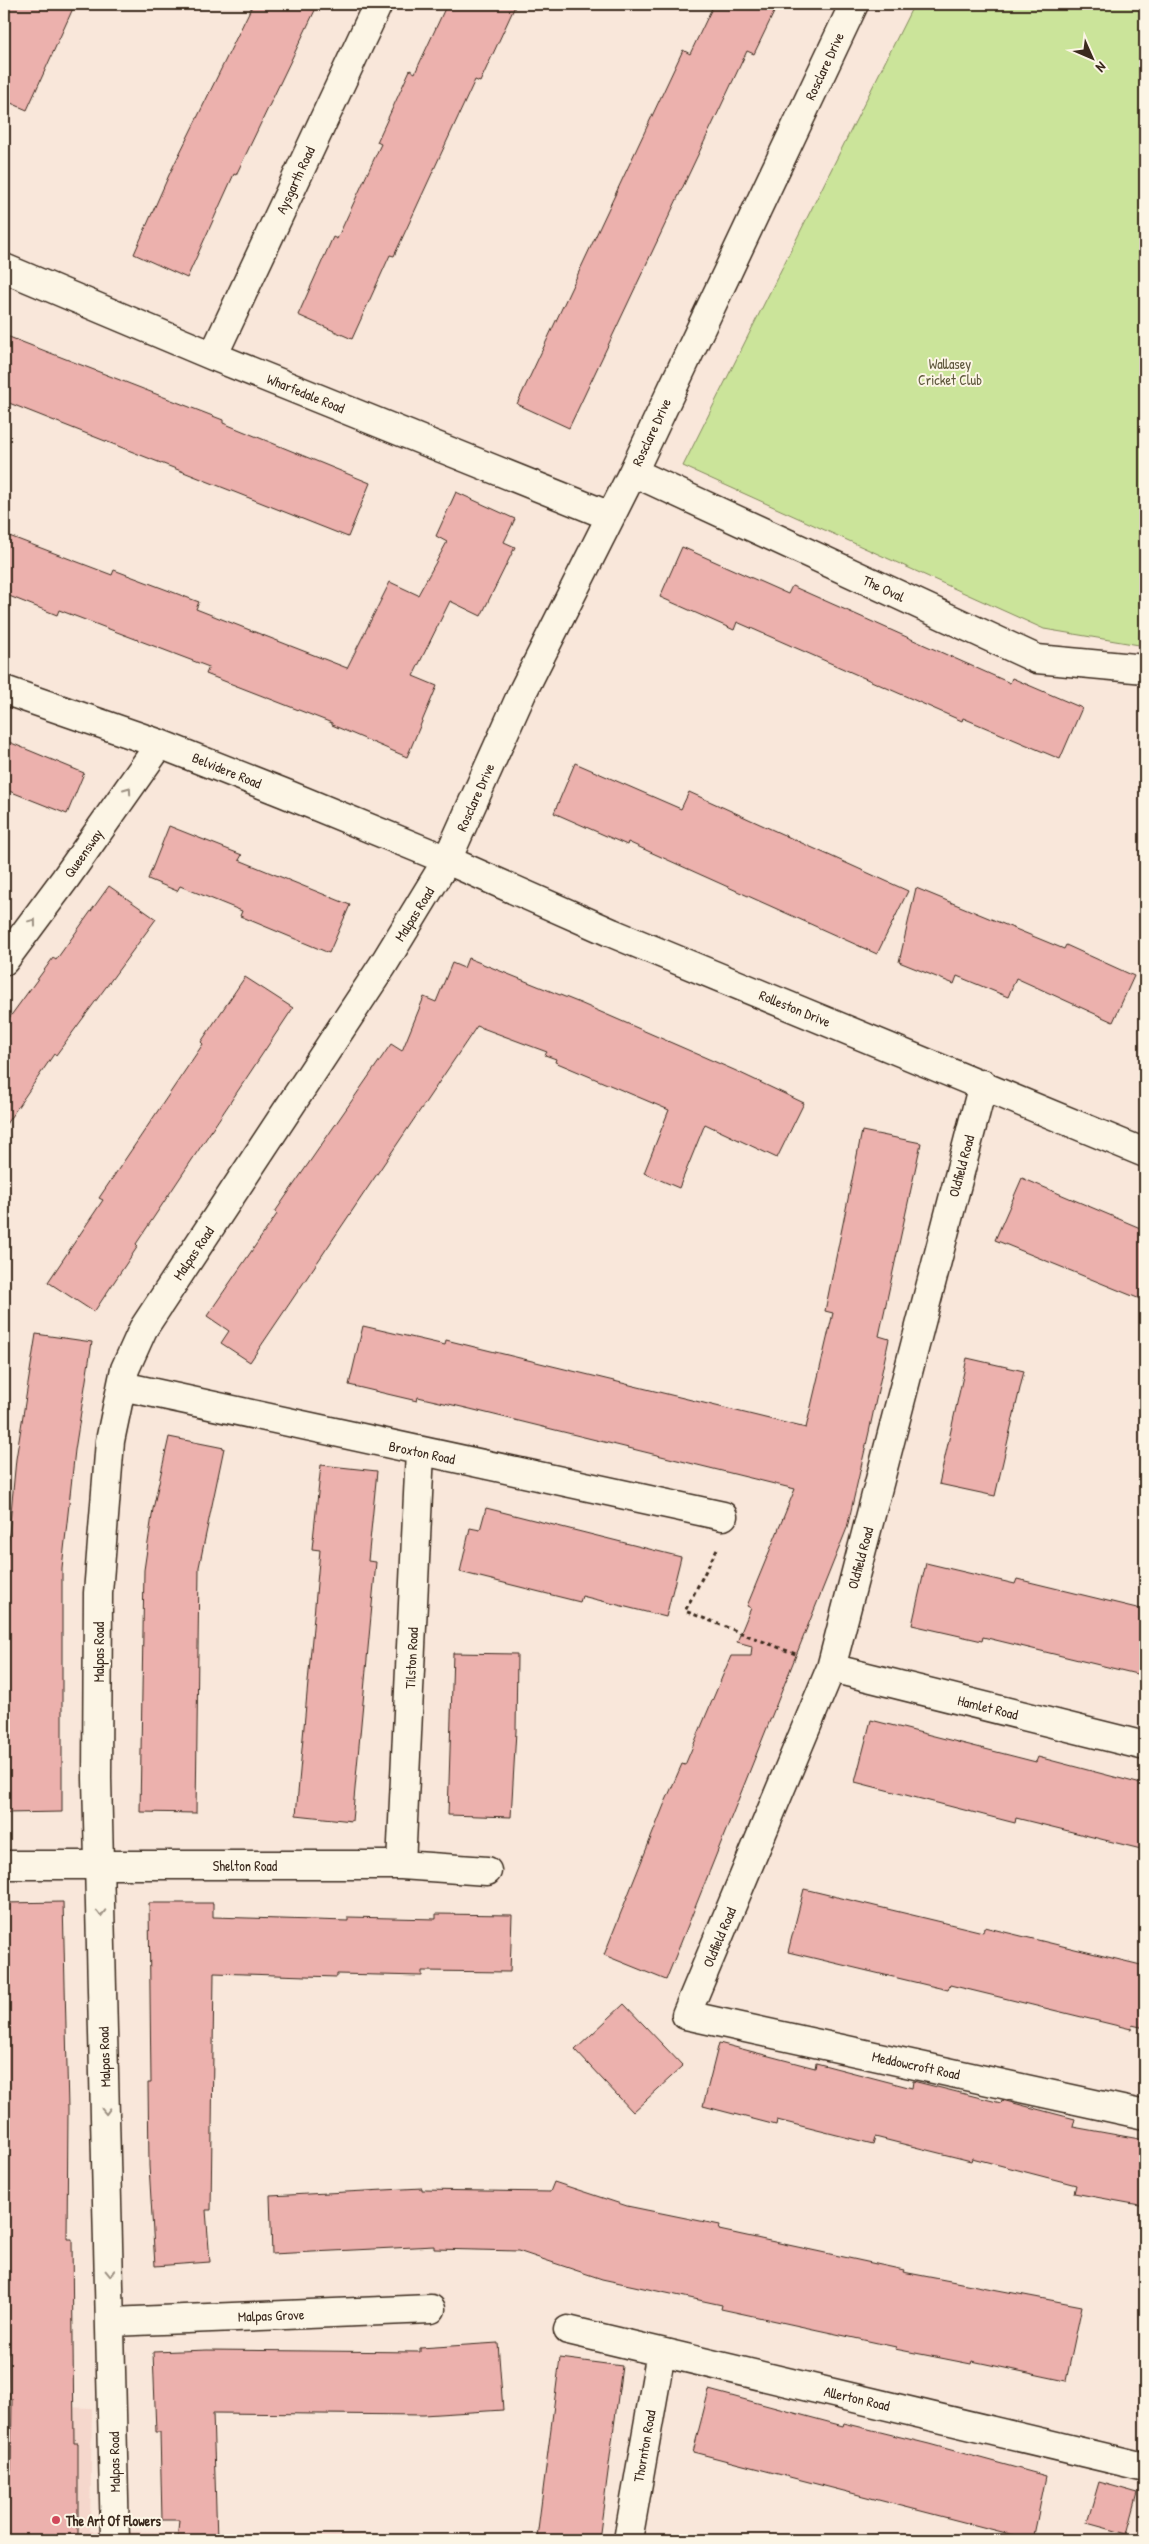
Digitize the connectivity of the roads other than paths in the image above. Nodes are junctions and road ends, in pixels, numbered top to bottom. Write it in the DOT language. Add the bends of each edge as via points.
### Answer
graph roads {
  1 [pos="378,4"];
  2 [pos="854,4"];
  3 [pos="4,268"];
  4 [pos="213,356"];
  5 [pos="633,472"];
  6 [pos="610,516"];
  7 [pos="1145,669"];
  8 [pos="4,690"];
  9 [pos="160,744"];
  10 [pos="447,860"];
  11 [pos="4,961"];
  12 [pos="982,1084"];
  13 [pos="1145,1152"];
  14 [pos="122,1386"];
  15 [pos="420,1451"];
  16 [pos="723,1516"];
  17 [pos="831,1668"];
  18 [pos="1145,1746"];
  19 [pos="4,1864"];
  20 [pos="99,1864"];
  21 [pos="401,1865"];
  22 [pos="487,1871"];
  23 [pos="686,2015"];
  24 [pos="1145,2115"];
  25 [pos="431,2309"];
  26 [pos="111,2322"];
  27 [pos="568,2330"];
  28 [pos="661,2352"];
  29 [pos="1145,2466"];
  30 [pos="115,2540"];
  31 [pos="628,2540"];
  1 -- 4 [label="street, Aysgarth Road"];
  2 -- 5 [label="street, Rosclare Drive"];
  3 -- 4 [label="street, Wharfedale Road"];
  4 -- 6 [label="street, Wharfedale Road"];
  5 -- 6 [label="street, Rosclare Drive"];
  5 -- 7 [label="street, The Oval" via="1037,659"];
  6 -- 10 [label="street, Rosclare Drive" via="522,693"];
  8 -- 9 [label="street, Belvidere Road"];
  9 -- 10 [label="street, Belvidere Road"];
  11 -- 9 [label="street, Queensway, one-way"];
  10 -- 12 [label="street, Rolleston Drive" via="612,933"];
  10 -- 14 [label="street, Malpas Road" via="382,965 143,1329 125,1369"];
  12 -- 13 [label="street, Rolleston Drive"];
  12 -- 17 [label="street, Oldfield Road"];
  14 -- 15 [label="street, Broxton Road"];
  14 -- 20 [label="street, Malpas Road" via="110,1441 98,1593"];
  15 -- 16 [label="street, Broxton Road"];
  15 -- 21 [label="street, Tilston Road"];
  17 -- 18 [label="street, Hamlet Road"];
  17 -- 23 [label="street, Oldfield Road"];
  19 -- 20 [label="street, Shelton Road"];
  20 -- 21 [label="street, Shelton Road"];
  20 -- 26 [label="street, Malpas Road, one-way"];
  21 -- 22 [label="street, Shelton Road"];
  23 -- 24 [label="street, Meddowcroft Road"];
  25 -- 26 [label="street, Malpas Grove"];
  26 -- 30 [label="street, Malpas Road"];
  27 -- 28 [label="street, Allerton Road"];
  28 -- 29 [label="street, Allerton Road"];
  28 -- 31 [label="street, Thornton Road"];
}
